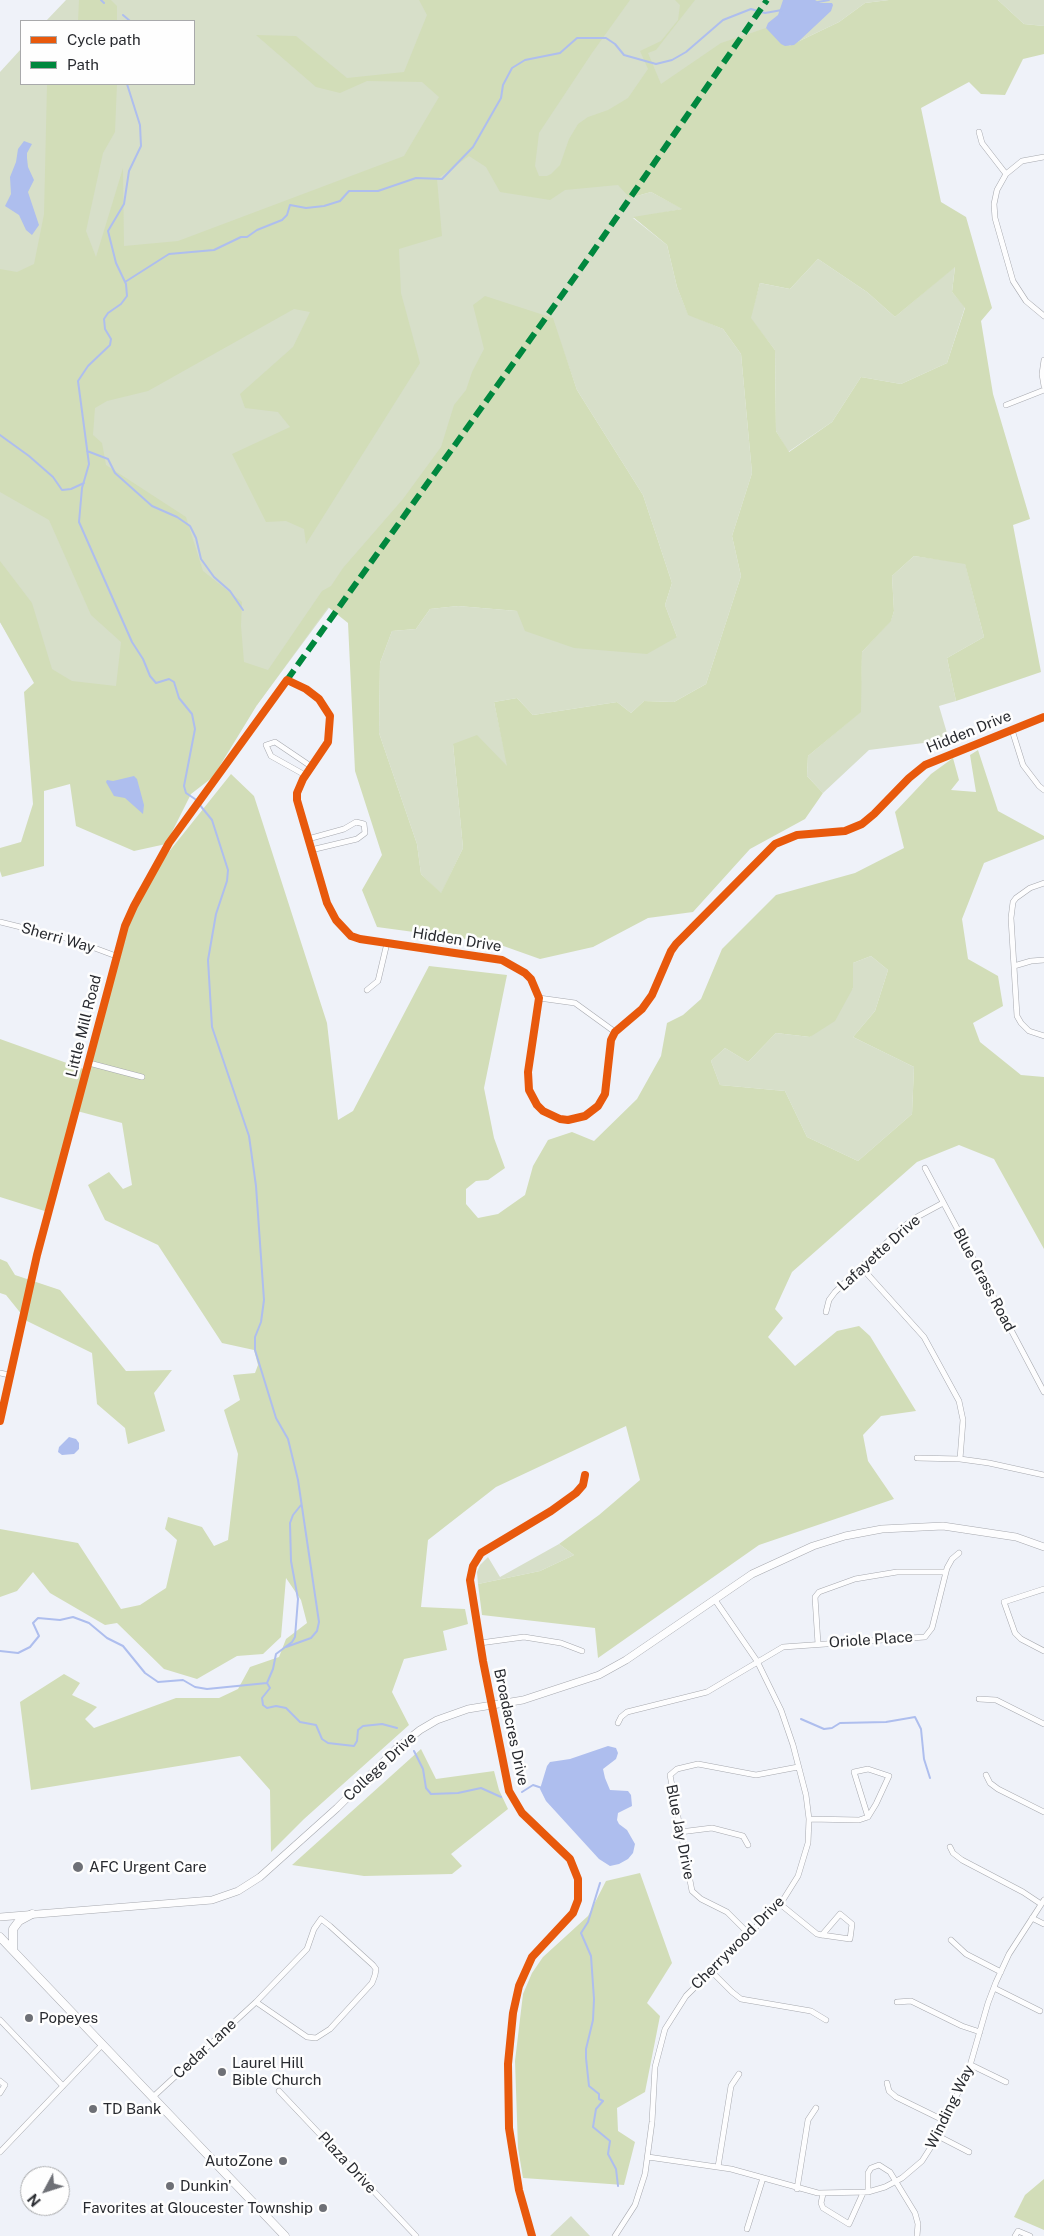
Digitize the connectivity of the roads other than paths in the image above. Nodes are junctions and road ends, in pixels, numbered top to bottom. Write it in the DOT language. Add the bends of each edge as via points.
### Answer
graph roads {
  1 [pos="979,132"];
  2 [pos="1044,157"];
  3 [pos="1006,174"];
  4 [pos="1044,316"];
  5 [pos="1044,360"];
  6 [pos="1044,386"];
  7 [pos="1044,390"];
  8 [pos="1006,405"];
  9 [pos="287,680"];
  10 [pos="1044,717"];
  11 [pos="1012,730"];
  12 [pos="312,767"];
  13 [pos="305,775"];
  14 [pos="1044,790"];
  15 [pos="308,839"];
  16 [pos="311,850"];
  17 [pos="1044,883"];
  18 [pos="0,922"];
  19 [pos="387,943"];
  20 [pos="116,956"];
  21 [pos="1044,960"];
  22 [pos="1014,966"];
  23 [pos="367,990"];
  24 [pos="539,998"];
  25 [pos="616,1032"];
  26 [pos="1044,1036"];
  27 [pos="89,1063"];
  28 [pos="142,1077"];
  29 [pos="925,1168"];
  30 [pos="943,1203"];
  31 [pos="861,1267"];
  32 [pos="826,1312"];
  33 [pos="0,1373"];
  34 [pos="9,1375"];
  35 [pos="1044,1392"];
  36 [pos="0,1421"];
  37 [pos="917,1458"];
  38 [pos="960,1459"];
  39 [pos="1044,1474"];
  40 [pos="585,1475"];
  41 [pos="1044,1547"];
  42 [pos="960,1553"];
  43 [pos="946,1572"];
  44 [pos="1044,1590"];
  45 [pos="715,1600"];
  46 [pos="480,1643"];
  47 [pos="818,1644"];
  48 [pos="1044,1650"];
  49 [pos="582,1651"];
  50 [pos="757,1661"];
  51 [pos="979,1699"];
  52 [pos="492,1705"];
  53 [pos="618,1723"];
  54 [pos="1044,1724"];
  55 [pos="798,1767"];
  56 [pos="986,1776"];
  57 [pos="1044,1812"];
  58 [pos="868,1817"];
  59 [pos="809,1819"];
  60 [pos="680,1832"];
  61 [pos="748,1845"];
  62 [pos="950,1847"];
  63 [pos="1043,1902"];
  64 [pos="780,1904"];
  65 [pos="32,1914"];
  66 [pos="0,1917"];
  67 [pos="1032,1918"];
  68 [pos="1044,1924"];
  69 [pos="749,1934"];
  70 [pos="822,1935"];
  71 [pos="0,1936"];
  72 [pos="951,1940"];
  73 [pos="13,1950"];
  74 [pos="711,1971"];
  75 [pos="1001,1972"];
  76 [pos="994,1988"];
  77 [pos="256,2002"];
  78 [pos="897,2002"];
  79 [pos="1040,2011"];
  80 [pos="0,2020"];
  81 [pos="826,2020"];
  82 [pos="980,2032"];
  83 [pos="102,2045"];
  84 [pos="971,2065"];
  85 [pos="738,2074"];
  86 [pos="0,2081"];
  87 [pos="1006,2082"];
  88 [pos="887,2083"];
  89 [pos="63,2086"];
  90 [pos="279,2091"];
  91 [pos="0,2093"];
  92 [pos="154,2096"];
  93 [pos="816,2108"];
  94 [pos="945,2121"];
  95 [pos="938,2136"];
  96 [pos="0,2152"];
  97 [pos="969,2152"];
  98 [pos="648,2157"];
  99 [pos="718,2167"];
  100 [pos="763,2178"];
  101 [pos="897,2181"];
  102 [pos="796,2189"];
  103 [pos="865,2192"];
  104 [pos="823,2194"];
  105 [pos="747,2229"];
  106 [pos="285,2236"];
  107 [pos="416,2236"];
  108 [pos="532,2236"];
  109 [pos="615,2236"];
  110 [pos="917,2236"];
  111 [pos="1015,2236"];
  112 [pos="1030,2236"];
  1 -- 3 [label="street" via="982,142"];
  2 -- 3 [label="street" via="1022,161"];
  3 -- 4 [label="street" via="997,190 995,218 1013,281 1026,301"];
  5 -- 6 [label="street"];
  7 -- 8 [label="street"];
  9 -- 12 [label="street, Hidden Drive" via="319,699 330,716 328,742"];
  9 -- 20 [label="street, Little Mill Road" via="169,843 134,906"];
  10 -- 11 [label="street, Hidden Drive"];
  11 -- 14 [label="street" via="1023,765"];
  11 -- 25 [label="street, Hidden Drive" via="925,765 862,824 845,831 797,835 775,844 681,937 671,951 652,995 642,1009"];
  12 -- 13 [label="street, Hidden Drive"];
  12 -- 13 [label="street" via="275,742 266,745 271,756"];
  13 -- 15 [label="street, Hidden Drive" via="297,800"];
  15 -- 16 [label="street, Hidden Drive"];
  15 -- 16 [label="street" via="344,829 356,822 364,824 364,833 357,839"];
  16 -- 19 [label="street, Hidden Drive" via="327,903 336,920 351,936"];
  17 -- 22 [label="street" via="1025,890 1013,902"];
  18 -- 20 [label="street, Sherri Way" via="74,940"];
  19 -- 23 [label="street" via="378,981"];
  19 -- 24 [label="street, Hidden Drive" via="502,960 525,973 536,987"];
  20 -- 27 [label="street, Little Mill Road"];
  21 -- 22 [label="street" via="1031,960"];
  22 -- 26 [label="street" via="1017,1016 1029,1031"];
  24 -- 25 [label="street" via="575,1003"];
  24 -- 25 [label="street" via="528,1072 529,1090 537,1106 549,1116 577,1119 598,1106 605,1094 610,1049"];
  27 -- 28 [label="street"];
  27 -- 34 [label="street, Little Mill Road"];
  29 -- 30 [label="street, Blue Grass Road"];
  30 -- 31 [label="street, Lafayette Drive" via="908,1223"];
  30 -- 35 [label="street, Blue Grass Road"];
  31 -- 32 [label="street, Lafayette Drive" via="832,1295"];
  31 -- 38 [label="street" via="924,1337 959,1401 963,1420"];
  33 -- 34 [label="street"];
  34 -- 36 [label="street, Little Mill Road"];
  37 -- 38 [label="street"];
  38 -- 39 [label="street"];
  40 -- 46 [label="street, Broadacres Drive" via="583,1485 576,1493 478,1557 470,1580"];
  41 -- 45 [label="main road, College Drive" via="1016,1536 943,1526 882,1529 813,1546 752,1574"];
  42 -- 43 [label="street, Oriole Place" via="952,1559"];
  43 -- 47 [label="street, Oriole Place" via="928,1635"];
  43 -- 47 [label="street" via="898,1572 855,1579 818,1592 815,1597"];
  44 -- 48 [label="street" via="1004,1602 1015,1633"];
  45 -- 50 [label="street, Cherrywood Drive"];
  45 -- 52 [label="main road, College Drive" via="599,1675 523,1700"];
  46 -- 49 [label="street" via="524,1637 561,1643"];
  46 -- 52 [label="street, Broadacres Drive"];
  47 -- 50 [label="street, Oriole Place" via="783,1647"];
  50 -- 53 [label="street, Oriole Place" via="707,1692 627,1712"];
  50 -- 55 [label="street, Cherrywood Drive" via="781,1710"];
  51 -- 54 [label="street" via="999,1701"];
  52 -- 65 [label="main road, College Drive" via="468,1709 420,1730 260,1878 238,1891 212,1900"];
  52 -- 108 [label="street, Broadacres Drive" via="505,1777 514,1800 532,1824 570,1859 578,1886 576,1906 569,1919 538,1949 524,1972 513,2013 508,2064 509,2128 519,2190"];
  55 -- 59 [label="street, Cherrywood Drive"];
  55 -- 60 [label="street, Blue Jay Drive" via="762,1775 702,1764 674,1770 670,1778"];
  56 -- 57 [label="street" via="998,1789"];
  58 -- 58 [label="street" via="889,1776 868,1769 854,1772"];
  58 -- 59 [label="street" via="859,1820"];
  59 -- 64 [label="street, Cherrywood Drive" via="803,1864"];
  60 -- 61 [label="street" via="712,1828 743,1836"];
  60 -- 69 [label="street, Blue Jay Drive" via="692,1891 727,1912"];
  62 -- 63 [label="street" via="959,1858"];
  63 -- 67 [label="street, Winding Way"];
  64 -- 69 [label="street, Cherrywood Drive"];
  64 -- 70 [label="street" via="810,1930"];
  65 -- 66 [label="main road, College Drive"];
  65 -- 73 [label="main road" via="13,1928"];
  67 -- 68 [label="street"];
  67 -- 75 [label="street, Winding Way"];
  69 -- 74 [label="street, Cherrywood Drive"];
  70 -- 70 [label="street" via="850,1939 852,1924 840,1914"];
  71 -- 73 [label="main road"];
  72 -- 75 [label="street" via="966,1954"];
  73 -- 83 [label="main road"];
  74 -- 81 [label="street" via="732,1992 746,2000 811,2011"];
  74 -- 98 [label="street, Cherrywood Drive" via="678,2006 661,2041 655,2067"];
  75 -- 76 [label="street, Winding Way"];
  76 -- 79 [label="street"];
  76 -- 82 [label="street, Winding Way"];
  77 -- 77 [label="street, Cedar Lane" via="307,1949 321,1920 376,1969 372,1983 330,2029 316,2038 307,2036"];
  77 -- 92 [label="street, Cedar Lane"];
  78 -- 82 [label="street" via="911,2001"];
  80 -- 89 [label="street"];
  82 -- 84 [label="street, Winding Way"];
  83 -- 89 [label="street"];
  83 -- 92 [label="main road"];
  84 -- 87 [label="street"];
  84 -- 94 [label="street, Winding Way"];
  85 -- 99 [label="street" via="730,2090"];
  86 -- 91 [label="street" via="4,2086"];
  88 -- 94 [label="street" via="889,2091 896,2097"];
  89 -- 96 [label="street"];
  90 -- 107 [label="street, Plaza Drive"];
  92 -- 106 [label="main road"];
  93 -- 102 [label="street" via="808,2120"];
  94 -- 95 [label="street, Winding Way"];
  95 -- 97 [label="street"];
  95 -- 101 [label="street, Winding Way" via="918,2165"];
  98 -- 99 [label="street, Winding Way"];
  98 -- 109 [label="street, Cherrywood Drive" via="638,2198"];
  99 -- 100 [label="street, Winding Way"];
  100 -- 102 [label="street, Winding Way"];
  100 -- 105 [label="street"];
  101 -- 103 [label="street, Winding Way"];
  101 -- 103 [label="street" via="887,2169 874,2165 868,2173"];
  101 -- 110 [label="street" via="917,2219"];
  102 -- 104 [label="street, Winding Way"];
  103 -- 104 [label="street, Winding Way"];
  103 -- 104 [label="street" via="848,2224 823,2208"];
  111 -- 112 [label="street" via="1018,2231"];
}
